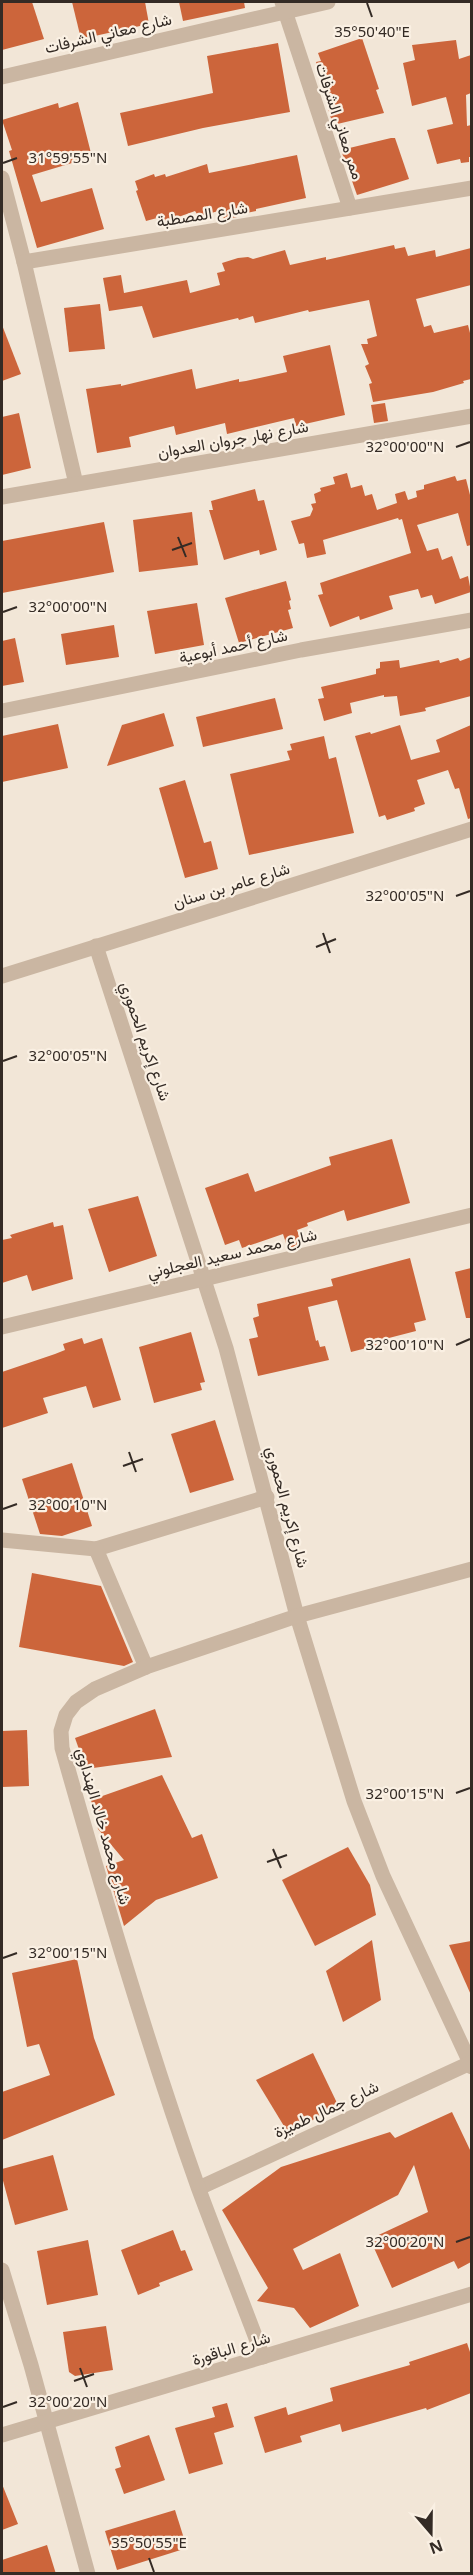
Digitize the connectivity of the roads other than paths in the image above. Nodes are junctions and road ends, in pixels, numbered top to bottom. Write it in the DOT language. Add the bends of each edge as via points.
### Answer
graph roads {
  1 [pos="328,2"];
  2 [pos="284,6"];
  3 [pos="2,77"];
  4 [pos="2,178"];
  5 [pos="471,188"];
  6 [pos="350,208"];
  7 [pos="24,262"];
  8 [pos="471,416"];
  9 [pos="76,484"];
  10 [pos="2,497"];
  11 [pos="471,620"];
  12 [pos="2,711"];
  13 [pos="471,829"];
  14 [pos="96,946"];
  15 [pos="2,976"];
  16 [pos="471,1215"];
  17 [pos="204,1278"];
  18 [pos="2,1328"];
  19 [pos="267,1497"];
  20 [pos="2,1540"];
  21 [pos="96,1549"];
  22 [pos="471,1569"];
  23 [pos="297,1616"];
  24 [pos="146,1667"];
  25 [pos="471,2065"];
  26 [pos="199,2188"];
  27 [pos="2,2270"];
  28 [pos="471,2294"];
  29 [pos="263,2357"];
  30 [pos="46,2424"];
  31 [pos="2,2435"];
  32 [pos="88,2574"];
  1 -- 2 [label="street, شارع معاني الشرفات"];
  2 -- 3 [label="street, شارع معاني الشرفات"];
  2 -- 6 [label="street, ممر معاني الشرفات"];
  4 -- 7 [label="street"];
  5 -- 6 [label="street, شارع المصطبة"];
  6 -- 7 [label="street, شارع المصطبة"];
  7 -- 9 [label="street"];
  8 -- 9 [label="street, شارع نهار جروان العدوان"];
  9 -- 10 [label="street, شارع نهار جروان العدوان"];
  11 -- 12 [label="street, شارع أحمد أبوعية" via="300,650"];
  13 -- 14 [label="street, شارع عامر بن سنان"];
  14 -- 15 [label="street, شارع عامر بن سنان"];
  14 -- 17 [label="street, شارع إكريم الحموري"];
  16 -- 17 [label="street, شارع محمد سعيد العجلوني"];
  17 -- 18 [label="street, شارع محمد سعيد العجلوني"];
  17 -- 19 [label="street, شارع إكريم الحموري"];
  19 -- 21 [label="street"];
  19 -- 23 [label="street, شارع إكريم الحموري"];
  20 -- 21 [label="street"];
  21 -- 24 [label="street"];
  22 -- 23 [label="street, شارع محمد خالد الهنداوي"];
  23 -- 24 [label="street, شارع محمد خالد الهنداوي"];
  23 -- 25 [label="street, شارع إكريم الحموري" via="366,1833"];
  24 -- 26 [label="street, شارع محمد خالد الهنداوي" via="95,1689 76,1702 61,1731 110,1914"];
  25 -- 26 [label="street, شارع جمال طميزة"];
  26 -- 29 [label="street, شارع محمد خالد الهنداوي"];
  27 -- 30 [label="street"];
  28 -- 29 [label="street, شارع الباقورة"];
  29 -- 30 [label="street, شارع الباقورة"];
  30 -- 31 [label="street, شارع الباقورة"];
  30 -- 32 [label="street"];
}
